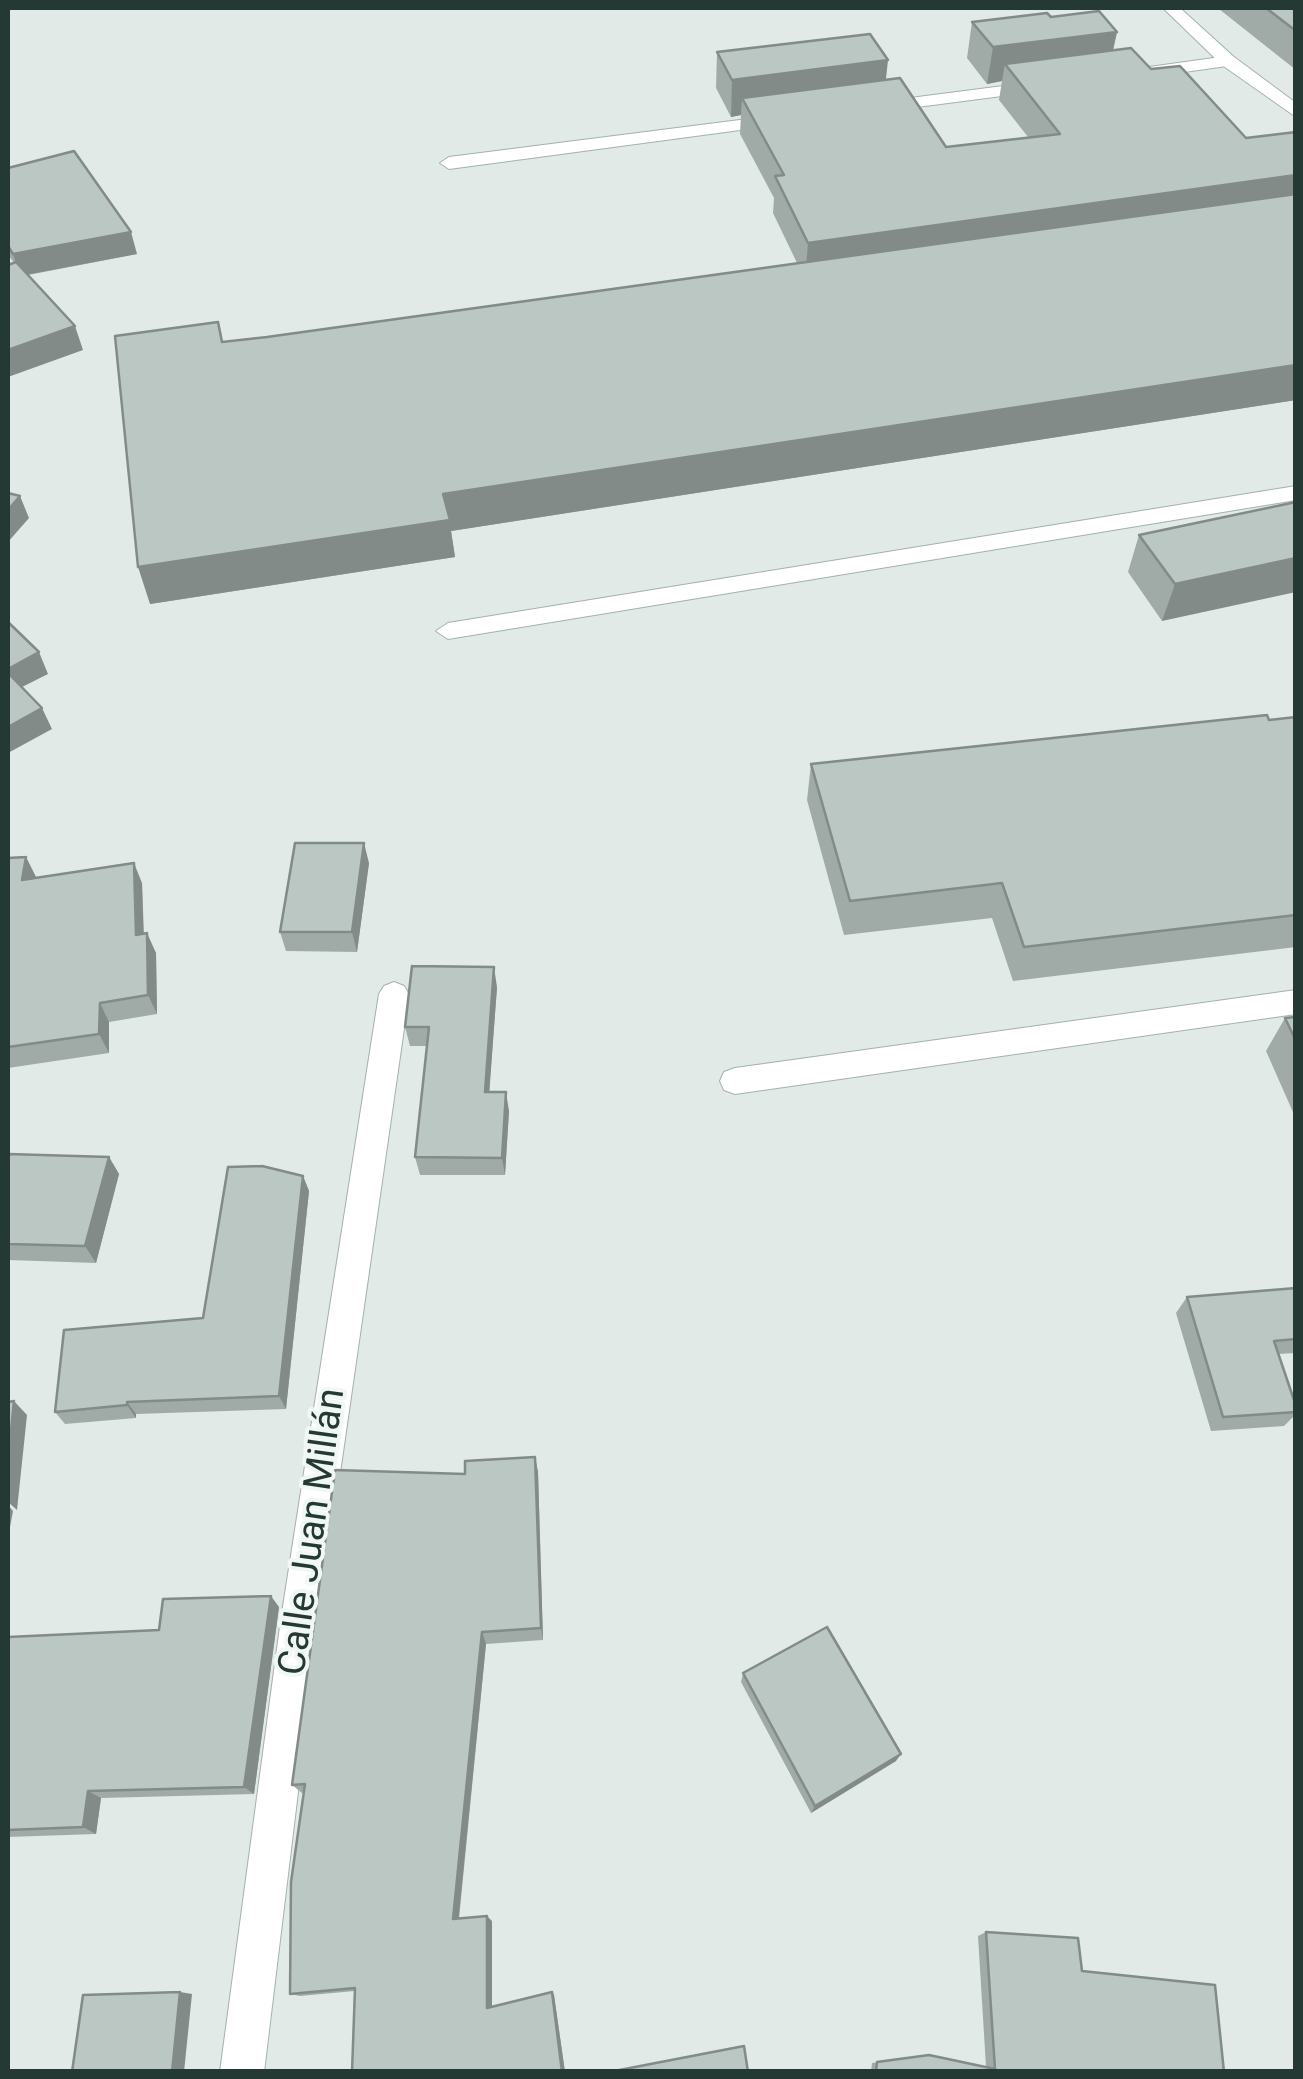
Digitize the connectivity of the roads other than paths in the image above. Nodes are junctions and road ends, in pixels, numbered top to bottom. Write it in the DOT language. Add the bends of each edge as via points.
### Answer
graph roads {
  1 [pos="1171,8"];
  2 [pos="1228,62"];
  3 [pos="1131,74"];
  4 [pos="1053,84"];
  5 [pos="858,110"];
  6 [pos="1296,112"];
  7 [pos="800,117"];
  8 [pos="449,163"];
  9 [pos="1296,493"];
  10 [pos="448,631"];
  11 [pos="394,994"];
  12 [pos="1296,1002"];
  13 [pos="735,1082"];
  14 [pos="242,2072"];
  1 -- 2 [label="street"];
  2 -- 3 [label="street"];
  2 -- 6 [label="street"];
  4 -- 5 [label="street"];
  7 -- 8 [label="street"];
  9 -- 10 [label="street"];
  11 -- 14 [label="street, Calle Juan Millán" via="300,1619"];
  12 -- 13 [label="street"];
}
